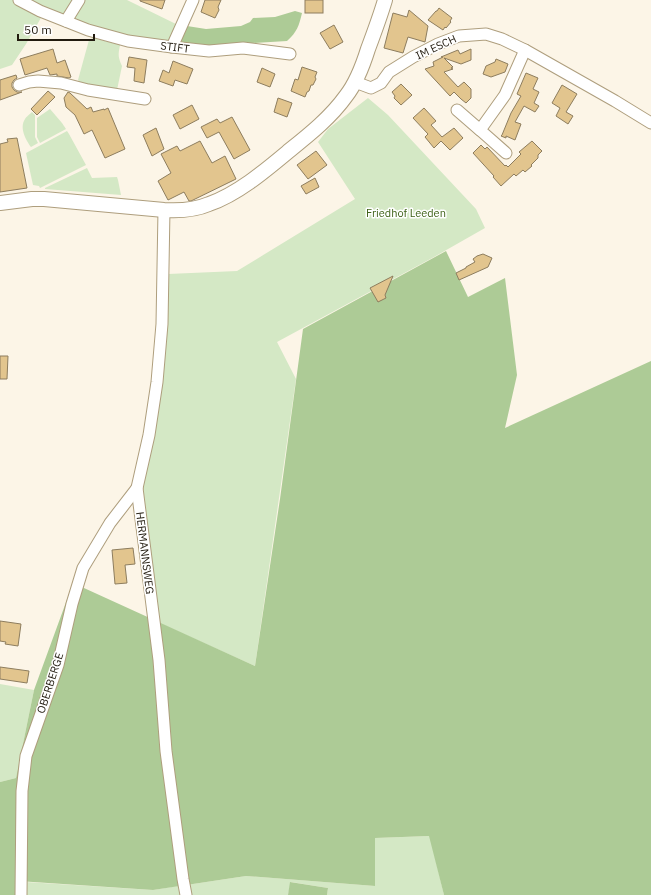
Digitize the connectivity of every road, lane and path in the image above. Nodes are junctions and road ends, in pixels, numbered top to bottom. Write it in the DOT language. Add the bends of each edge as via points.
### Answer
graph roads {
  1 [pos="18,0"];
  2 [pos="79,0"];
  3 [pos="193,0"];
  4 [pos="385,0"];
  5 [pos="66,21"];
  6 [pos="172,48"];
  7 [pos="525,50"];
  8 [pos="290,54"];
  9 [pos="356,80"];
  10 [pos="19,85"];
  11 [pos="145,99"];
  12 [pos="457,110"];
  13 [pos="651,123"];
  14 [pos="480,130"];
  15 [pos="506,153"];
  16 [pos="0,203"];
  17 [pos="164,210"];
  18 [pos="137,488"];
  19 [pos="21,895"];
  20 [pos="186,895"];
  1 -- 5 [label="street, STIFT"];
  2 -- 5 [label="street"];
  3 -- 6 [label="street"];
  4 -- 9 [label="main road"];
  5 -- 6 [label="street, STIFT" via="128,41"];
  6 -- 8 [label="street, STIFT" via="209,51 242,48"];
  7 -- 9 [label="street, IM ESCH" via="486,34 459,36 413,57 389,72 381,83 371,88"];
  7 -- 13 [label="street, IM ESCH"];
  7 -- 14 [label="street" via="505,95"];
  9 -- 17 [label="main road" via="346,96 316,129 250,182 222,200 208,205 177,211"];
  10 -- 11 [label="street" via="38,81 61,83"];
  12 -- 14 [label="street"];
  14 -- 15 [label="street"];
  16 -- 17 [label="main road" via="40,199"];
  17 -- 18 [label="street, HERMANNSWEG" via="158,382"];
  18 -- 19 [label="street, OBERBERGE" via="110,523 83,568 58,665 26,756 22,791"];
  18 -- 20 [label="street, HERMANNSWEG" via="159,660 166,751"];
}
